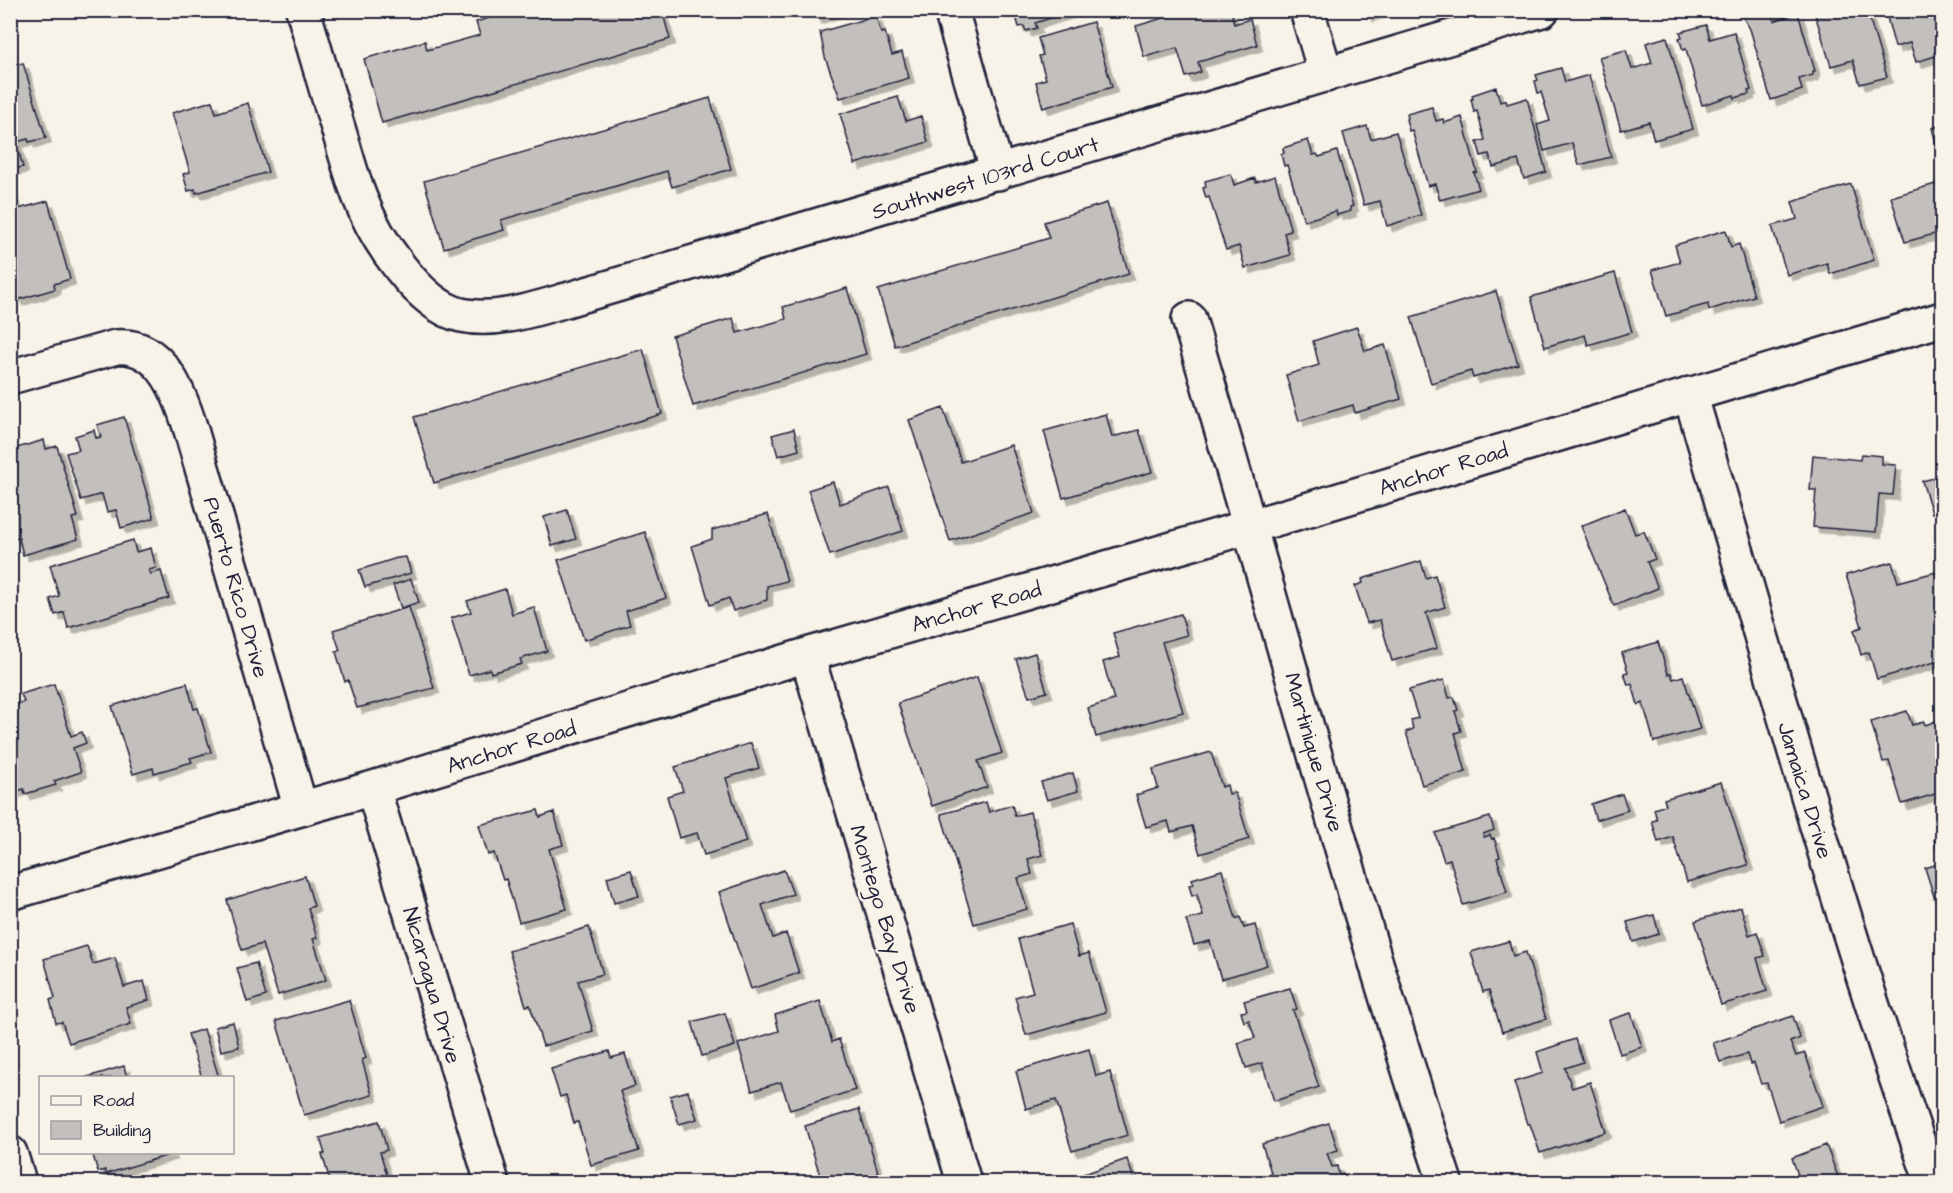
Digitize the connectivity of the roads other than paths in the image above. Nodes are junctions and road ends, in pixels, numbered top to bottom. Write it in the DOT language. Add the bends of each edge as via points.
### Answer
graph roads {
  1 [pos="303,10"];
  2 [pos="951,10"];
  3 [pos="1307,10"];
  4 [pos="1542,10"];
  5 [pos="1326,75"];
  6 [pos="998,173"];
  7 [pos="1189,319"];
  8 [pos="1942,319"];
  9 [pos="10,377"];
  10 [pos="1690,394"];
  11 [pos="1249,526"];
  12 [pos="807,655"];
  13 [pos="373,788"];
  14 [pos="301,809"];
  15 [pos="10,893"];
  16 [pos="10,1153"];
  17 [pos="19,1182"];
  18 [pos="492,1182"];
  19 [pos="964,1182"];
  20 [pos="1445,1182"];
  21 [pos="1932,1182"];
  1 -- 6 [label="street, Southwest 103rd Court" via="360,198 381,238 410,279 441,308 462,315 512,314 564,301"];
  2 -- 6 [label="street"];
  3 -- 5 [label="street"];
  4 -- 5 [label="street, Southwest 103rd Court"];
  5 -- 6 [label="street, Southwest 103rd Court"];
  7 -- 11 [label="street, Martinique Drive"];
  8 -- 10 [label="street, Anchor Road"];
  9 -- 14 [label="street, Puerto Rico Drive" via="127,346 164,368 191,430"];
  10 -- 11 [label="street, Anchor Road"];
  10 -- 21 [label="street, Jamaica Drive" via="1862,977"];
  11 -- 12 [label="street, Anchor Road"];
  11 -- 20 [label="street, Martinique Drive"];
  12 -- 13 [label="street, Anchor Road"];
  12 -- 19 [label="street, Montego Bay Drive"];
  13 -- 14 [label="street, Anchor Road"];
  13 -- 18 [label="street, Nicaragua Drive"];
  14 -- 15 [label="street, Anchor Road"];
  16 -- 17 [label="street"];
}
